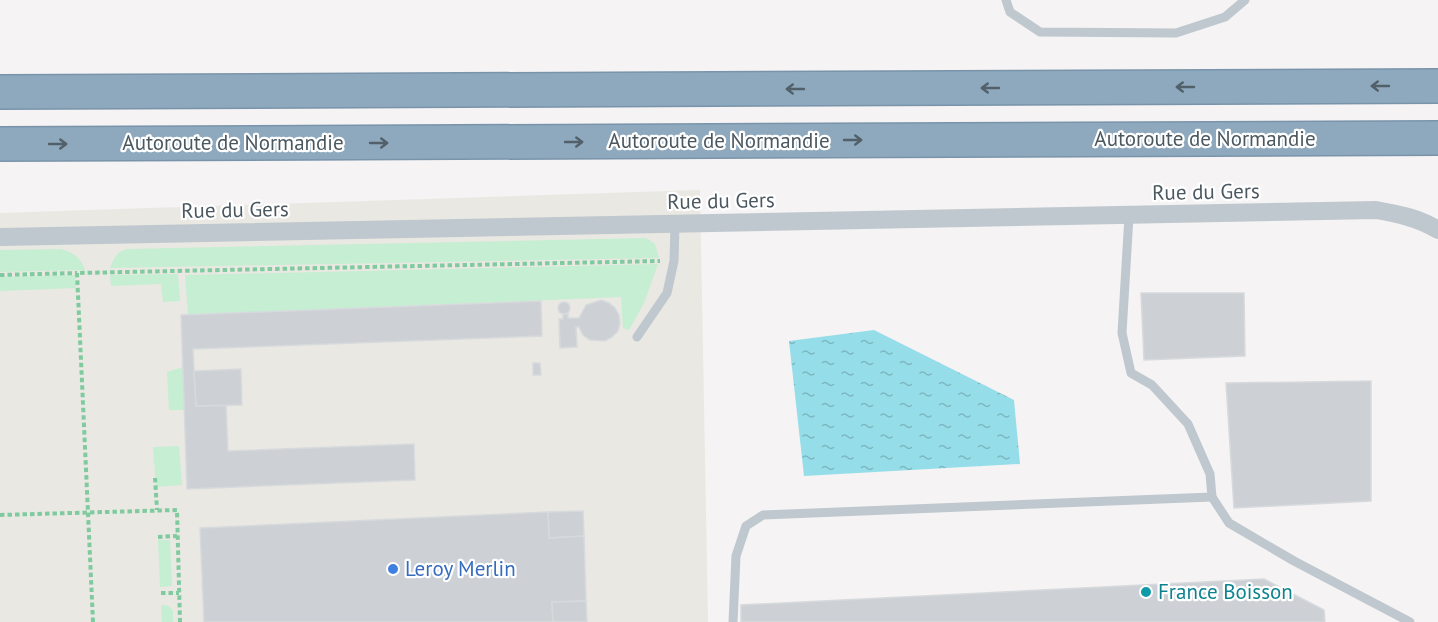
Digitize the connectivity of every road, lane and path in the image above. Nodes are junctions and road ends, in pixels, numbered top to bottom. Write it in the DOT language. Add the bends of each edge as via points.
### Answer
graph roads {
  1 [pos="1006,0"];
  2 [pos="1245,0"];
  3 [pos="1438,86"];
  4 [pos="0,92"];
  5 [pos="1438,138"];
  6 [pos="0,144"];
  7 [pos="1130,216"];
  8 [pos="675,224"];
  9 [pos="1438,230"];
  10 [pos="0,237"];
  11 [pos="674,261"];
  12 [pos="77,273"];
  13 [pos="0,275"];
  14 [pos="637,337"];
  15 [pos="155,478"];
  16 [pos="1212,497"];
  17 [pos="157,510"];
  18 [pos="89,512"];
  19 [pos="0,515"];
  20 [pos="177,536"];
  21 [pos="158,537"];
  22 [pos="161,593"];
  23 [pos="179,593"];
  24 [pos="93,622"];
  25 [pos="180,622"];
  26 [pos="733,622"];
  27 [pos="1410,622"];
  1 -- 2 [label="lane" via="1010,12 1040,32 1176,33 1225,17"];
  3 -- 4 [label="highway, one-way"];
  6 -- 5 [label="highway, Autoroute de Normandie, one-way"];
  7 -- 8 [label="street, Rue du Gers"];
  7 -- 9 [label="street, Rue du Gers" via="1376,210 1400,214"];
  7 -- 16 [label="lane" via="1122,333 1131,373 1152,385 1188,424 1210,474"];
  8 -- 10 [label="street, Rue du Gers"];
  8 -- 11 [label="lane"];
  11 -- 12 [label="path"];
  11 -- 14 [label="lane" via="667,293"];
  12 -- 13 [label="path"];
  12 -- 18 [label="path"];
  15 -- 17 [label="path"];
  16 -- 26 [label="lane" via="763,515 746,526 736,556"];
  16 -- 27 [label="lane" via="1229,523"];
  17 -- 18 [label="path"];
  17 -- 20 [label="path" via="177,510"];
  18 -- 19 [label="path"];
  18 -- 24 [label="path"];
  20 -- 21 [label="path"];
  20 -- 23 [label="path"];
  22 -- 23 [label="path"];
  23 -- 25 [label="path"];
}
